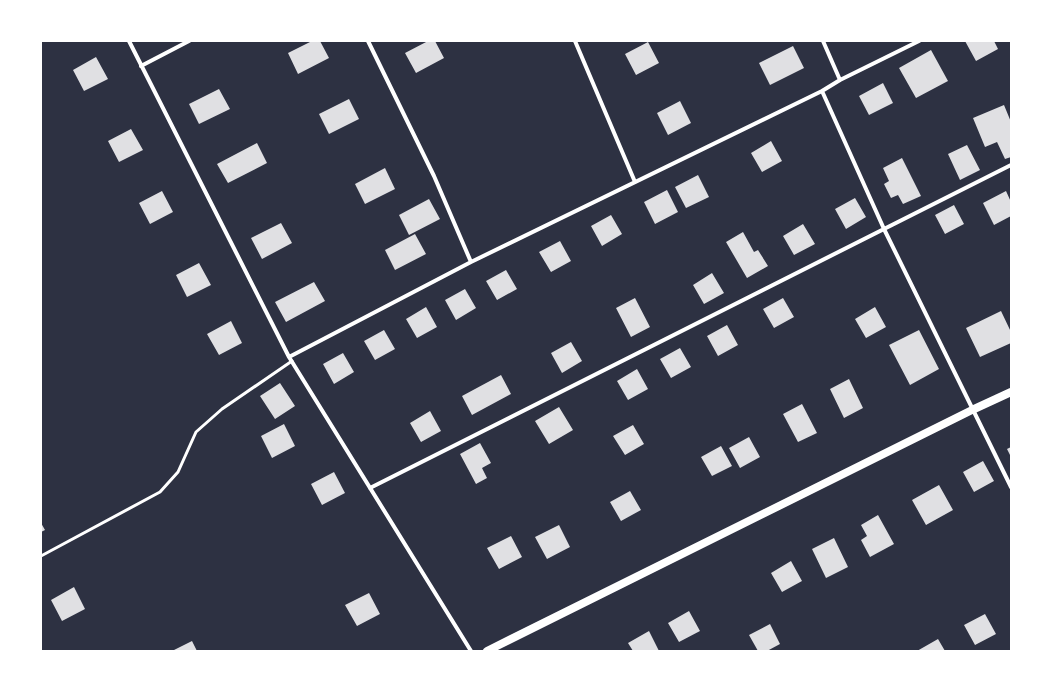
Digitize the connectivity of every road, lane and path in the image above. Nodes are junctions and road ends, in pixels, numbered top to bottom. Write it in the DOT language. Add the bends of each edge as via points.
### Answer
graph roads {
  1 [pos="129,41"];
  2 [pos="189,41"];
  3 [pos="368,41"];
  4 [pos="575,41"];
  5 [pos="823,41"];
  6 [pos="919,41"];
  7 [pos="141,66"];
  8 [pos="840,80"];
  9 [pos="822,91"];
  10 [pos="1011,165"];
  11 [pos="635,182"];
  12 [pos="884,229"];
  13 [pos="471,262"];
  14 [pos="291,359"];
  15 [pos="1011,392"];
  16 [pos="972,410"];
  17 [pos="1011,486"];
  18 [pos="370,488"];
  19 [pos="41,556"];
  20 [pos="471,651"];
  21 [pos="488,651"];
  1 -- 7 [label="street"];
  2 -- 7 [label="street"];
  3 -- 13 [label="street" via="434,176"];
  4 -- 11 [label="street"];
  5 -- 8 [label="street"];
  6 -- 8 [label="street"];
  7 -- 14 [label="street"];
  8 -- 9 [label="street"];
  9 -- 11 [label="street"];
  9 -- 12 [label="street"];
  10 -- 12 [label="street"];
  11 -- 13 [label="street"];
  12 -- 16 [label="street"];
  12 -- 18 [label="street"];
  13 -- 14 [label="street"];
  14 -- 18 [label="street"];
  14 -- 19 [label="lane" via="222,409 196,432 178,472 160,492"];
  15 -- 16 [label="main road"];
  16 -- 17 [label="street"];
  16 -- 21 [label="main road"];
  18 -- 20 [label="street"];
}
